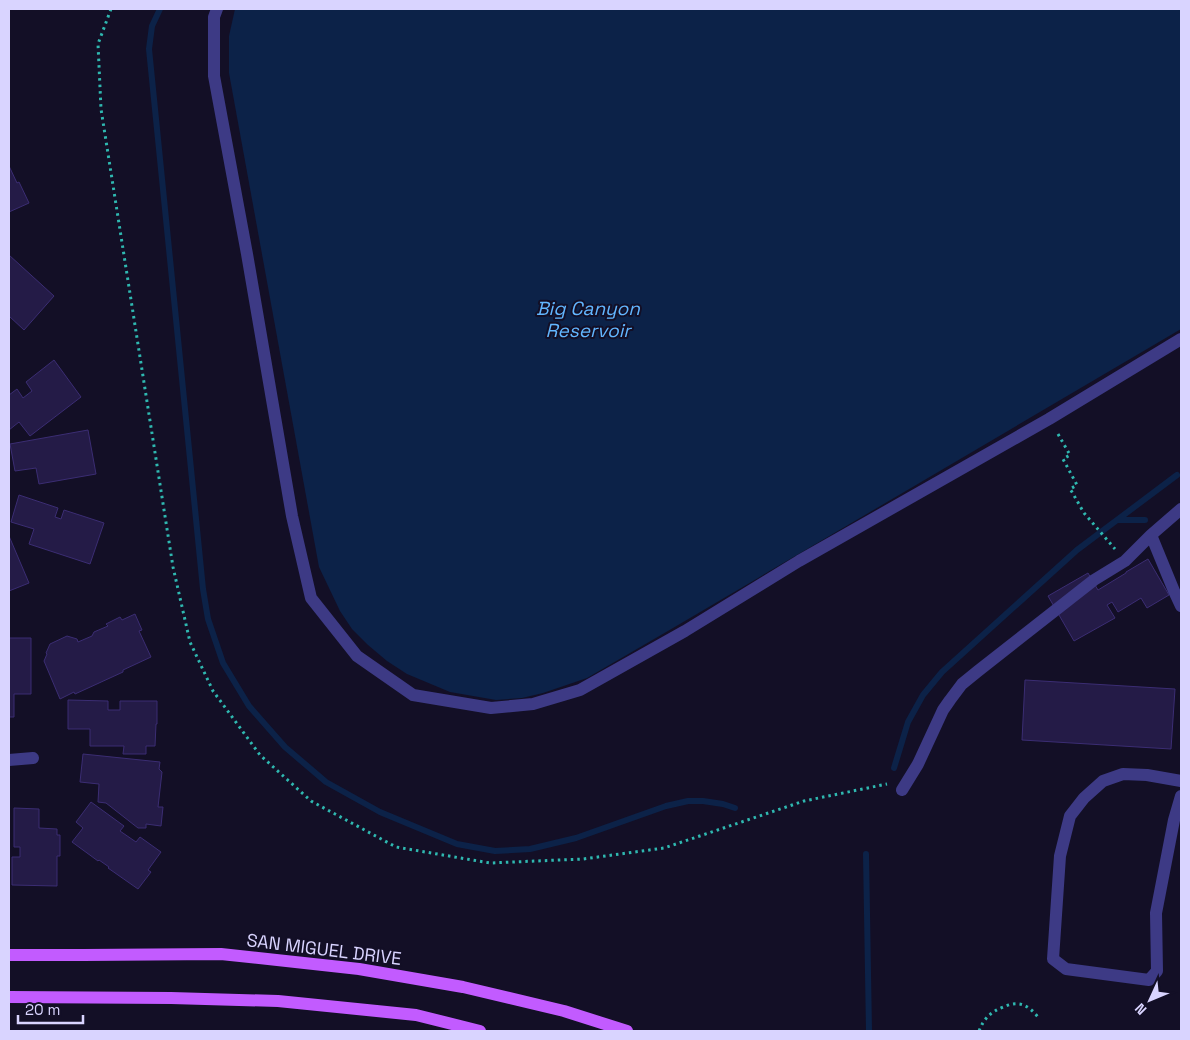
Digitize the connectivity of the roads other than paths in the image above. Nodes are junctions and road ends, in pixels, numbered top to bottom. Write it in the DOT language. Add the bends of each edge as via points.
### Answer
graph roads {
  1 [pos="218,9"];
  2 [pos="1181,339"];
  3 [pos="1181,510"];
  4 [pos="1151,535"];
  5 [pos="1180,601"];
  6 [pos="33,758"];
  7 [pos="9,760"];
  8 [pos="1181,781"];
  9 [pos="905,785"];
  10 [pos="1181,796"];
  11 [pos="9,955"];
  12 [pos="9,997"];
  13 [pos="480,1031"];
  14 [pos="627,1031"];
  1 -- 2 [label="street" via="214,17 214,76 292,516 311,598 357,656 413,695 491,708 533,704 580,690 1049,419"];
  3 -- 4 [label="street"];
  4 -- 5 [label="street"];
  4 -- 9 [label="street" via="1125,561 1094,580 962,684 943,710"];
  6 -- 7 [label="street"];
  8 -- 10 [label="street" via="1123,774 1104,780 1070,816 1060,856 1053,959 1066,969 1149,980 1157,971 1156,913"];
  11 -- 14 [label="main road, SAN MIGUEL DRIVE" via="222,954 359,969 472,989 564,1011"];
  12 -- 13 [label="main road" via="278,1000 416,1015"];
}
